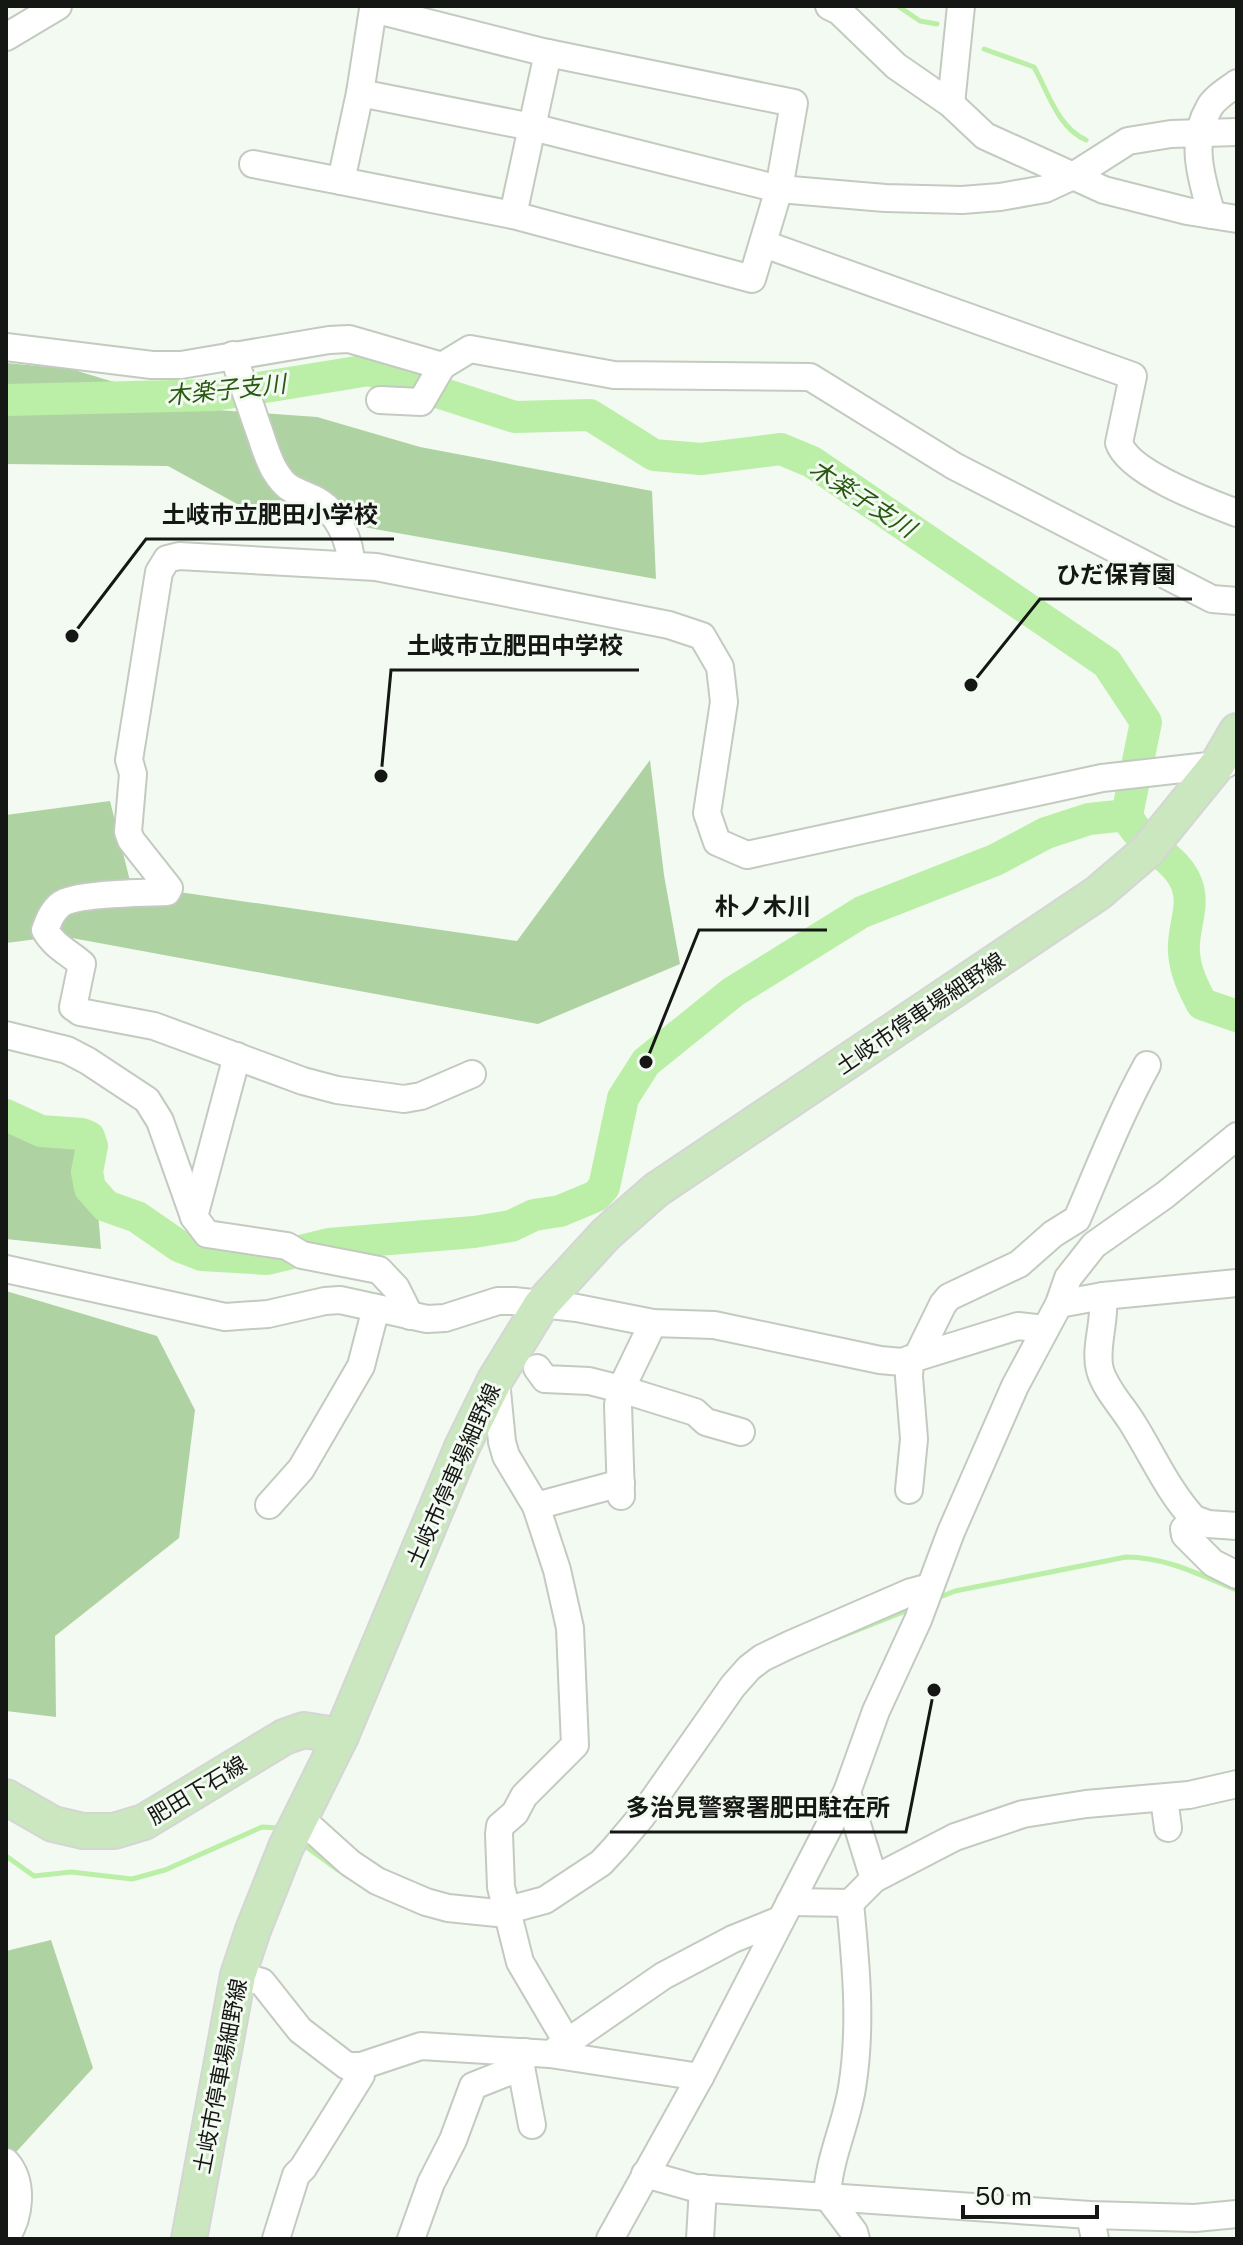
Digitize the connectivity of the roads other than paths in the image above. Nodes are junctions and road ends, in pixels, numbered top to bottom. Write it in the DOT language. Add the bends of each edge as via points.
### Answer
graph roads {
  1 [pos="58,6"];
  2 [pos="829,6"];
  3 [pos="961,6"];
  4 [pos="366,8"];
  5 [pos="6,37"];
  6 [pos="548,53"];
  7 [pos="1237,83"];
  8 [pos="360,93"];
  9 [pos="951,104"];
  10 [pos="532,127"];
  11 [pos="1237,132"];
  12 [pos="1200,135"];
  13 [pos="253,164"];
  14 [pos="1073,176"];
  15 [pos="341,181"];
  16 [pos="779,189"];
  17 [pos="513,215"];
  18 [pos="1225,217"];
  19 [pos="764,244"];
  20 [pos="6,347"];
  21 [pos="233,355"];
  22 [pos="442,366"];
  23 [pos="380,400"];
  24 [pos="1237,513"];
  25 [pos="351,565"];
  26 [pos="1237,601"];
  27 [pos="1237,731"];
  28 [pos="1227,764"];
  29 [pos="73,1007"];
  30 [pos="6,1035"];
  31 [pos="57,1047"];
  32 [pos="237,1056"];
  33 [pos="1147,1065"];
  34 [pos="472,1074"];
  35 [pos="1237,1136"];
  36 [pos="194,1217"];
  37 [pos="6,1269"];
  38 [pos="1237,1283"];
  39 [pos="1103,1296"];
  40 [pos="1059,1304"];
  41 [pos="541,1305"];
  42 [pos="376,1308"];
  43 [pos="410,1316"];
  44 [pos="653,1323"];
  45 [pos="1045,1329"];
  46 [pos="913,1358"];
  47 [pos="537,1368"];
  48 [pos="493,1384"];
  49 [pos="621,1389"];
  50 [pos="741,1432"];
  51 [pos="909,1490"];
  52 [pos="269,1505"];
  53 [pos="536,1506"];
  54 [pos="1194,1519"];
  55 [pos="1237,1526"];
  56 [pos="1237,1575"];
  57 [pos="930,1589"];
  58 [pos="341,1736"];
  59 [pos="1237,1784"];
  60 [pos="847,1792"];
  61 [pos="6,1797"];
  62 [pos="1164,1798"];
  63 [pos="1168,1828"];
  64 [pos="295,1829"];
  65 [pos="874,1879"];
  66 [pos="850,1903"];
  67 [pos="785,1911"];
  68 [pos="509,1919"];
  69 [pos="238,1975"];
  70 [pos="541,2054"];
  71 [pos="361,2066"];
  72 [pos="700,2077"];
  73 [pos="532,2125"];
  74 [pos="6,2162"];
  75 [pos="645,2174"];
  76 [pos="703,2188"];
  77 [pos="827,2196"];
  78 [pos="1237,2214"];
  79 [pos="1092,2227"];
  80 [pos="6,2237"];
  81 [pos="189,2239"];
  82 [pos="276,2239"];
  83 [pos="411,2239"];
  84 [pos="610,2239"];
  85 [pos="700,2239"];
  86 [pos="856,2239"];
  1 -- 5 [label="street"];
  2 -- 9 [label="street" via="896,66"];
  3 -- 9 [label="street"];
  4 -- 6 [label="street"];
  4 -- 8 [label="street"];
  6 -- 10 [label="street"];
  6 -- 16 [label="street" via="794,103"];
  7 -- 12 [label="street" via="1210,106"];
  8 -- 10 [label="street"];
  8 -- 15 [label="street"];
  9 -- 14 [label="street" via="985,136"];
  10 -- 16 [label="street"];
  10 -- 17 [label="street"];
  11 -- 12 [label="street"];
  12 -- 14 [label="street" via="1128,141"];
  12 -- 18 [label="street" via="1198,153"];
  13 -- 15 [label="street"];
  14 -- 16 [label="street" via="1045,189 962,200"];
  14 -- 18 [label="street" via="1158,205"];
  15 -- 17 [label="street"];
  16 -- 19 [label="street"];
  17 -- 19 [label="street" via="752,279"];
  19 -- 24 [label="street" via="1133,376 1119,443 1122,452 1194,497"];
  20 -- 21 [label="street" via="152,365"];
  21 -- 22 [label="street" via="349,339"];
  21 -- 25 [label="street" via="273,468 285,485 313,498 333,516 347,539"];
  22 -- 23 [label="street" via="421,402"];
  22 -- 26 [label="street" via="470,349 614,375 810,377 954,466 1212,599"];
  25 -- 28 [label="street" via="669,625 702,636 720,667 724,702 707,813 717,842 747,855 1102,778"];
  25 -- 29 [label="street" via="167,559 159,572 129,760 133,774 128,832 169,888 63,902 50,916 45,930 54,944 82,964"];
  27 -- 28 [label="main road, 土岐市停車場細野線"];
  28 -- 41 [label="main road, 土岐市停車場細野線" via="1147,851 1098,893 656,1190 606,1234"];
  29 -- 31 [label="street"];
  29 -- 32 [label="street" via="154,1026"];
  30 -- 31 [label="street"];
  31 -- 36 [label="street" via="88,1061 155,1109"];
  32 -- 34 [label="street" via="337,1090 404,1099"];
  32 -- 36 [label="street"];
  33 -- 46 [label="street" via="1077,1219 1019,1264 949,1297"];
  35 -- 40 [label="street" via="1094,1245 1068,1278"];
  36 -- 43 [label="street" via="207,1234 287,1246 310,1257 379,1270 396,1288"];
  37 -- 42 [label="street" via="225,1317 340,1300"];
  38 -- 39 [label="street"];
  39 -- 40 [label="street"];
  39 -- 54 [label="street" via="1103,1377"];
  40 -- 45 [label="street"];
  41 -- 43 [label="street" via="498,1301 445,1318"];
  41 -- 44 [label="street"];
  41 -- 48 [label="main road, 土岐市停車場細野線"];
  42 -- 43 [label="street"];
  42 -- 52 [label="street" via="361,1366 301,1469"];
  44 -- 46 [label="street" via="714,1325 880,1360"];
  44 -- 49 [label="street"];
  45 -- 46 [label="street" via="1018,1326"];
  45 -- 57 [label="street" via="1015,1386"];
  46 -- 51 [label="street"];
  47 -- 49 [label="street" via="545,1379"];
  48 -- 53 [label="street" via="506,1456"];
  48 -- 58 [label="main road, 土岐市停車場細野線"];
  49 -- 50 [label="street"];
  49 -- 53 [label="street" via="621,1490"];
  53 -- 68 [label="street" via="570,1628 575,1745 500,1826 501,1887"];
  54 -- 55 [label="street"];
  54 -- 56 [label="street" via="1185,1535 1213,1563"];
  57 -- 60 [label="street"];
  57 -- 68 [label="street" via="911,1592 762,1658 733,1686 642,1816 601,1863"];
  58 -- 61 [label="main road, 肥田下石線" via="304,1730 284,1737 144,1822 114,1831 53,1824"];
  58 -- 64 [label="main road, 土岐市停車場細野線"];
  59 -- 62 [label="street"];
  60 -- 65 [label="street"];
  60 -- 67 [label="street"];
  62 -- 63 [label="street"];
  62 -- 65 [label="street" via="1023,1814 955,1837"];
  64 -- 68 [label="street" via="401,1892 448,1908"];
  64 -- 69 [label="main road, 土岐市停車場細野線"];
  65 -- 66 [label="street"];
  66 -- 67 [label="street"];
  66 -- 77 [label="street" via="857,2053"];
  67 -- 70 [label="street" via="663,1976"];
  67 -- 72 [label="street"];
  68 -- 70 [label="street"];
  69 -- 71 [label="street" via="262,1982 300,2030 337,2059"];
  69 -- 81 [label="main road, 土岐市停車場細野線"];
  70 -- 71 [label="street" via="421,2046"];
  70 -- 72 [label="street"];
  70 -- 73 [label="street" via="529,2097"];
  70 -- 83 [label="street" via="473,2086"];
  71 -- 82 [label="street" via="361,2075 296,2175"];
  72 -- 75 [label="street"];
  74 -- 80 [label="street" via="19,2200"];
  75 -- 76 [label="street"];
  75 -- 84 [label="street"];
  76 -- 77 [label="street"];
  76 -- 85 [label="street"];
  77 -- 79 [label="street"];
  77 -- 86 [label="street"];
  78 -- 79 [label="street"];
}
